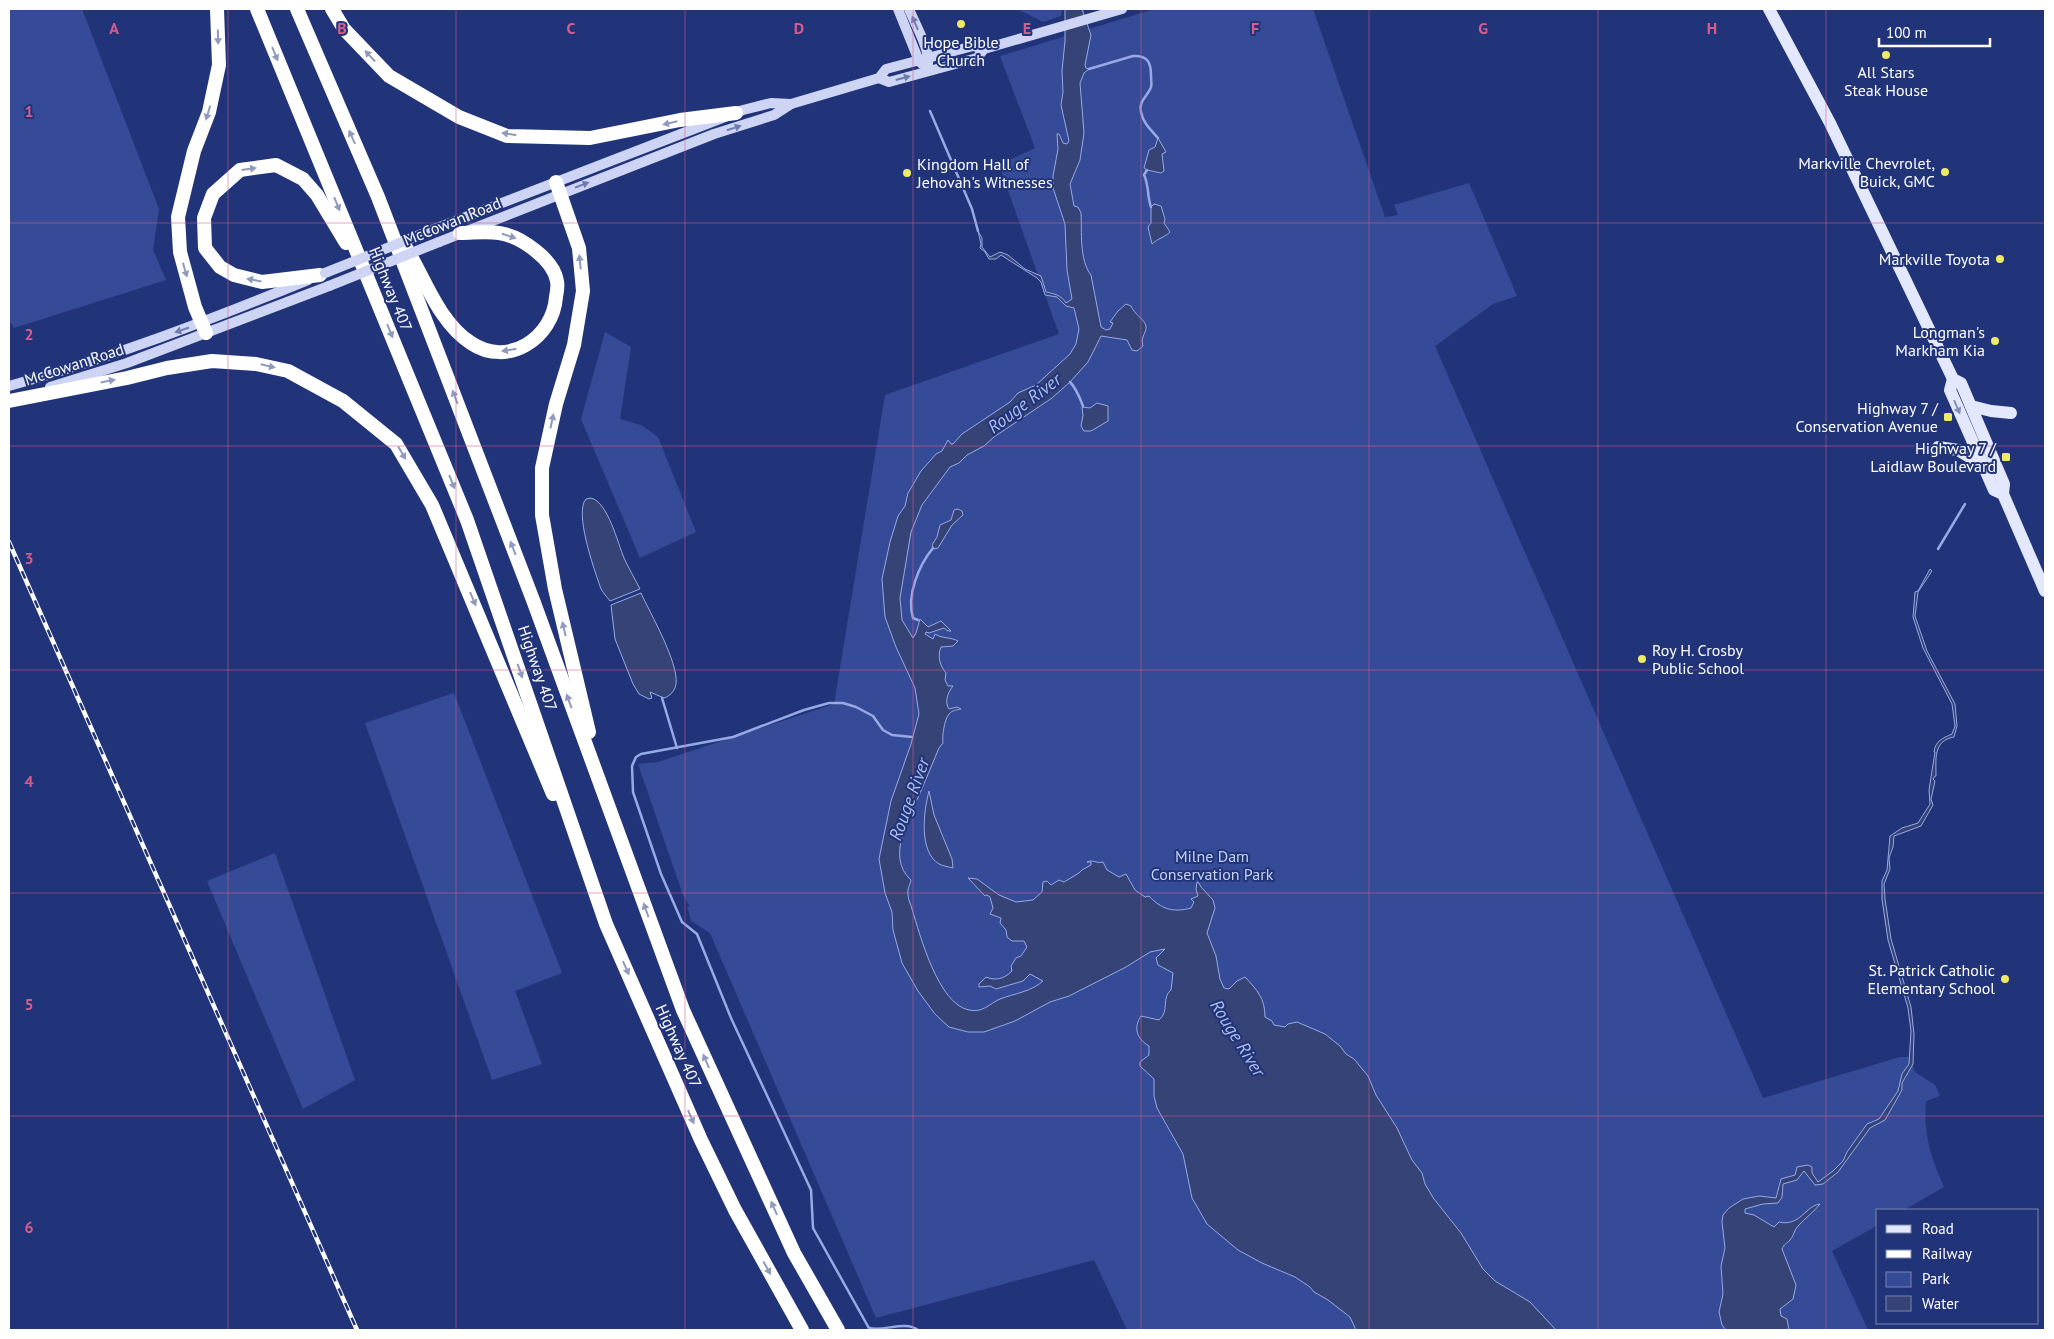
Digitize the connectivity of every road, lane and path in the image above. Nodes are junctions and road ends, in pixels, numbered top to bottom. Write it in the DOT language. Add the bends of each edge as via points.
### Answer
graph roads {
  1 [pos="217,9"];
  2 [pos="257,9"];
  3 [pos="297,9"];
  4 [pos="332,9"];
  5 [pos="898,9"];
  6 [pos="909,9"];
  7 [pos="1122,9"];
  8 [pos="1769,9"];
  9 [pos="984,49"];
  10 [pos="924,59"];
  11 [pos="928,70"];
  12 [pos="879,78"];
  13 [pos="791,104"];
  14 [pos="736,113"];
  15 [pos="558,188"];
  16 [pos="385,214"];
  17 [pos="460,233"];
  18 [pos="325,278"];
  19 [pos="371,286"];
  20 [pos="204,328"];
  21 [pos="1953,379"];
  22 [pos="9,386"];
  23 [pos="9,401"];
  24 [pos="1971,406"];
  25 [pos="2011,413"];
  26 [pos="1938,447"];
  27 [pos="1983,465"];
  28 [pos="2003,494"];
  29 [pos="2045,591"];
  30 [pos="604,796"];
  31 [pos="606,924"];
  32 [pos="802,1330"];
  33 [pos="838,1330"];
  1 -- 20 [label="highway, one-way" via="219,65 210,112 194,151 178,217 180,252"];
  2 -- 19 [label="highway, Highway 407, one-way"];
  16 -- 3 [label="highway, Highway 407, one-way"];
  14 -- 4 [label="highway, one-way" via="680,120 590,138 507,136 459,117 389,76 344,29"];
  5 -- 10 [label="main road"];
  10 -- 6 [label="main road, one-way"];
  7 -- 9 [label="main road, McCowan Road"];
  8 -- 21 [label="main road" via="1830,123"];
  9 -- 10 [label="main road, McCowan Road" via="973,46"];
  9 -- 11 [label="main road, McCowan Road" via="977,58"];
  10 -- 11 [label="main road"];
  10 -- 12 [label="main road, McCowan Road" via="886,69"];
  12 -- 11 [label="main road, McCowan Road, one-way" via="889,82"];
  12 -- 13 [label="main road, McCowan Road"];
  13 -- 14 [label="main road, McCowan Road" via="771,103"];
  15 -- 13 [label="main road, McCowan Road, one-way" via="774,115"];
  14 -- 15 [label="main road, McCowan Road"];
  15 -- 17 [label="main road, McCowan Road"];
  15 -- 18 [label="main road, McCowan Road, bridge" via="432,230"];
  30 -- 15 [label="highway, one-way" via="555,589 542,515 542,468 556,404 574,345 583,291 579,248"];
  17 -- 16 [label="highway, one-way" via="499,233 522,240 547,260 558,282 555,310 531,344 512,351 489,352 470,343 449,323"];
  30 -- 16 [label="highway, Highway 407, one-way" via="533,600"];
  17 -- 18 [label="main road, McCowan Road, bridge"];
  18 -- 19 [label="highway, one-way" via="262,282 220,268 205,248 204,218 213,194 240,170 276,165 303,179 317,195"];
  18 -- 20 [label="main road, McCowan Road"];
  19 -- 31 [label="highway, Highway 407, one-way" via="468,520"];
  20 -- 22 [label="main road, McCowan Road, one-way"];
  20 -- 23 [label="main road, McCowan Road" via="127,363"];
  21 -- 24 [label="main road" via="1961,384"];
  21 -- 27 [label="main road, one-way" via="1950,390"];
  23 -- 31 [label="highway, one-way" via="186,364 212,361 256,364 288,371 343,402 396,444 432,504"];
  24 -- 25 [label="main road"];
  24 -- 28 [label="main road" via="2004,484"];
  26 -- 27 [label="main road" via="1958,450"];
  27 -- 28 [label="main road" via="1994,490"];
  28 -- 29 [label="main road"];
  33 -- 30 [label="highway, Highway 407, one-way" via="794,1253 683,1010"];
  31 -- 32 [label="highway, Highway 407, one-way" via="701,1140 735,1210"];
}
